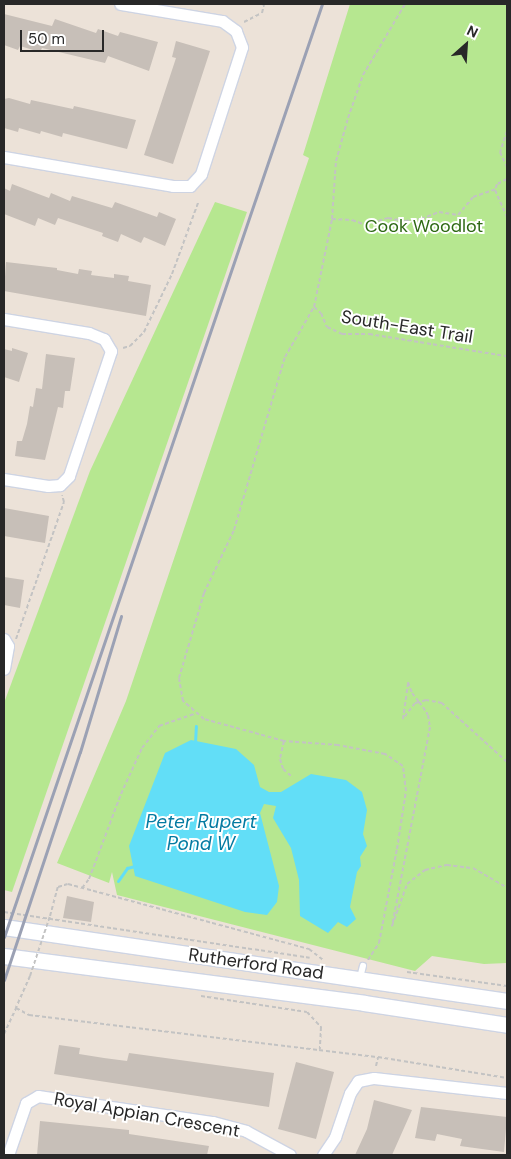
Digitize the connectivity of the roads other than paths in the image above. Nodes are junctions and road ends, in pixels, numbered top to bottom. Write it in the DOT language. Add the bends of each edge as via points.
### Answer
graph roads {
  1 [pos="120,4"];
  2 [pos="4,157"];
  3 [pos="4,319"];
  4 [pos="4,479"];
  5 [pos="6,642"];
  6 [pos="4,668"];
  7 [pos="4,927"];
  8 [pos="4,956"];
  9 [pos="507,1001"];
  10 [pos="507,1025"];
  11 [pos="507,1093"];
  12 [pos="8,1155"];
  13 [pos="290,1155"];
  14 [pos="322,1155"];
  1 -- 2 [label="street" via="222,21 233,28 242,47 201,174 190,186 173,186"];
  3 -- 4 [label="street" via="89,334 104,339 111,351 69,476 60,485"];
  5 -- 6 [label="street"];
  7 -- 9 [label="main road, Rutherford Road" via="361,972"];
  8 -- 10 [label="main road, Rutherford Road"];
  11 -- 14 [label="street" via="374,1078 358,1081 350,1093 335,1137"];
  12 -- 13 [label="street, Royal Appian Crescent" via="26,1103 38,1096 213,1122 246,1130"];
}
